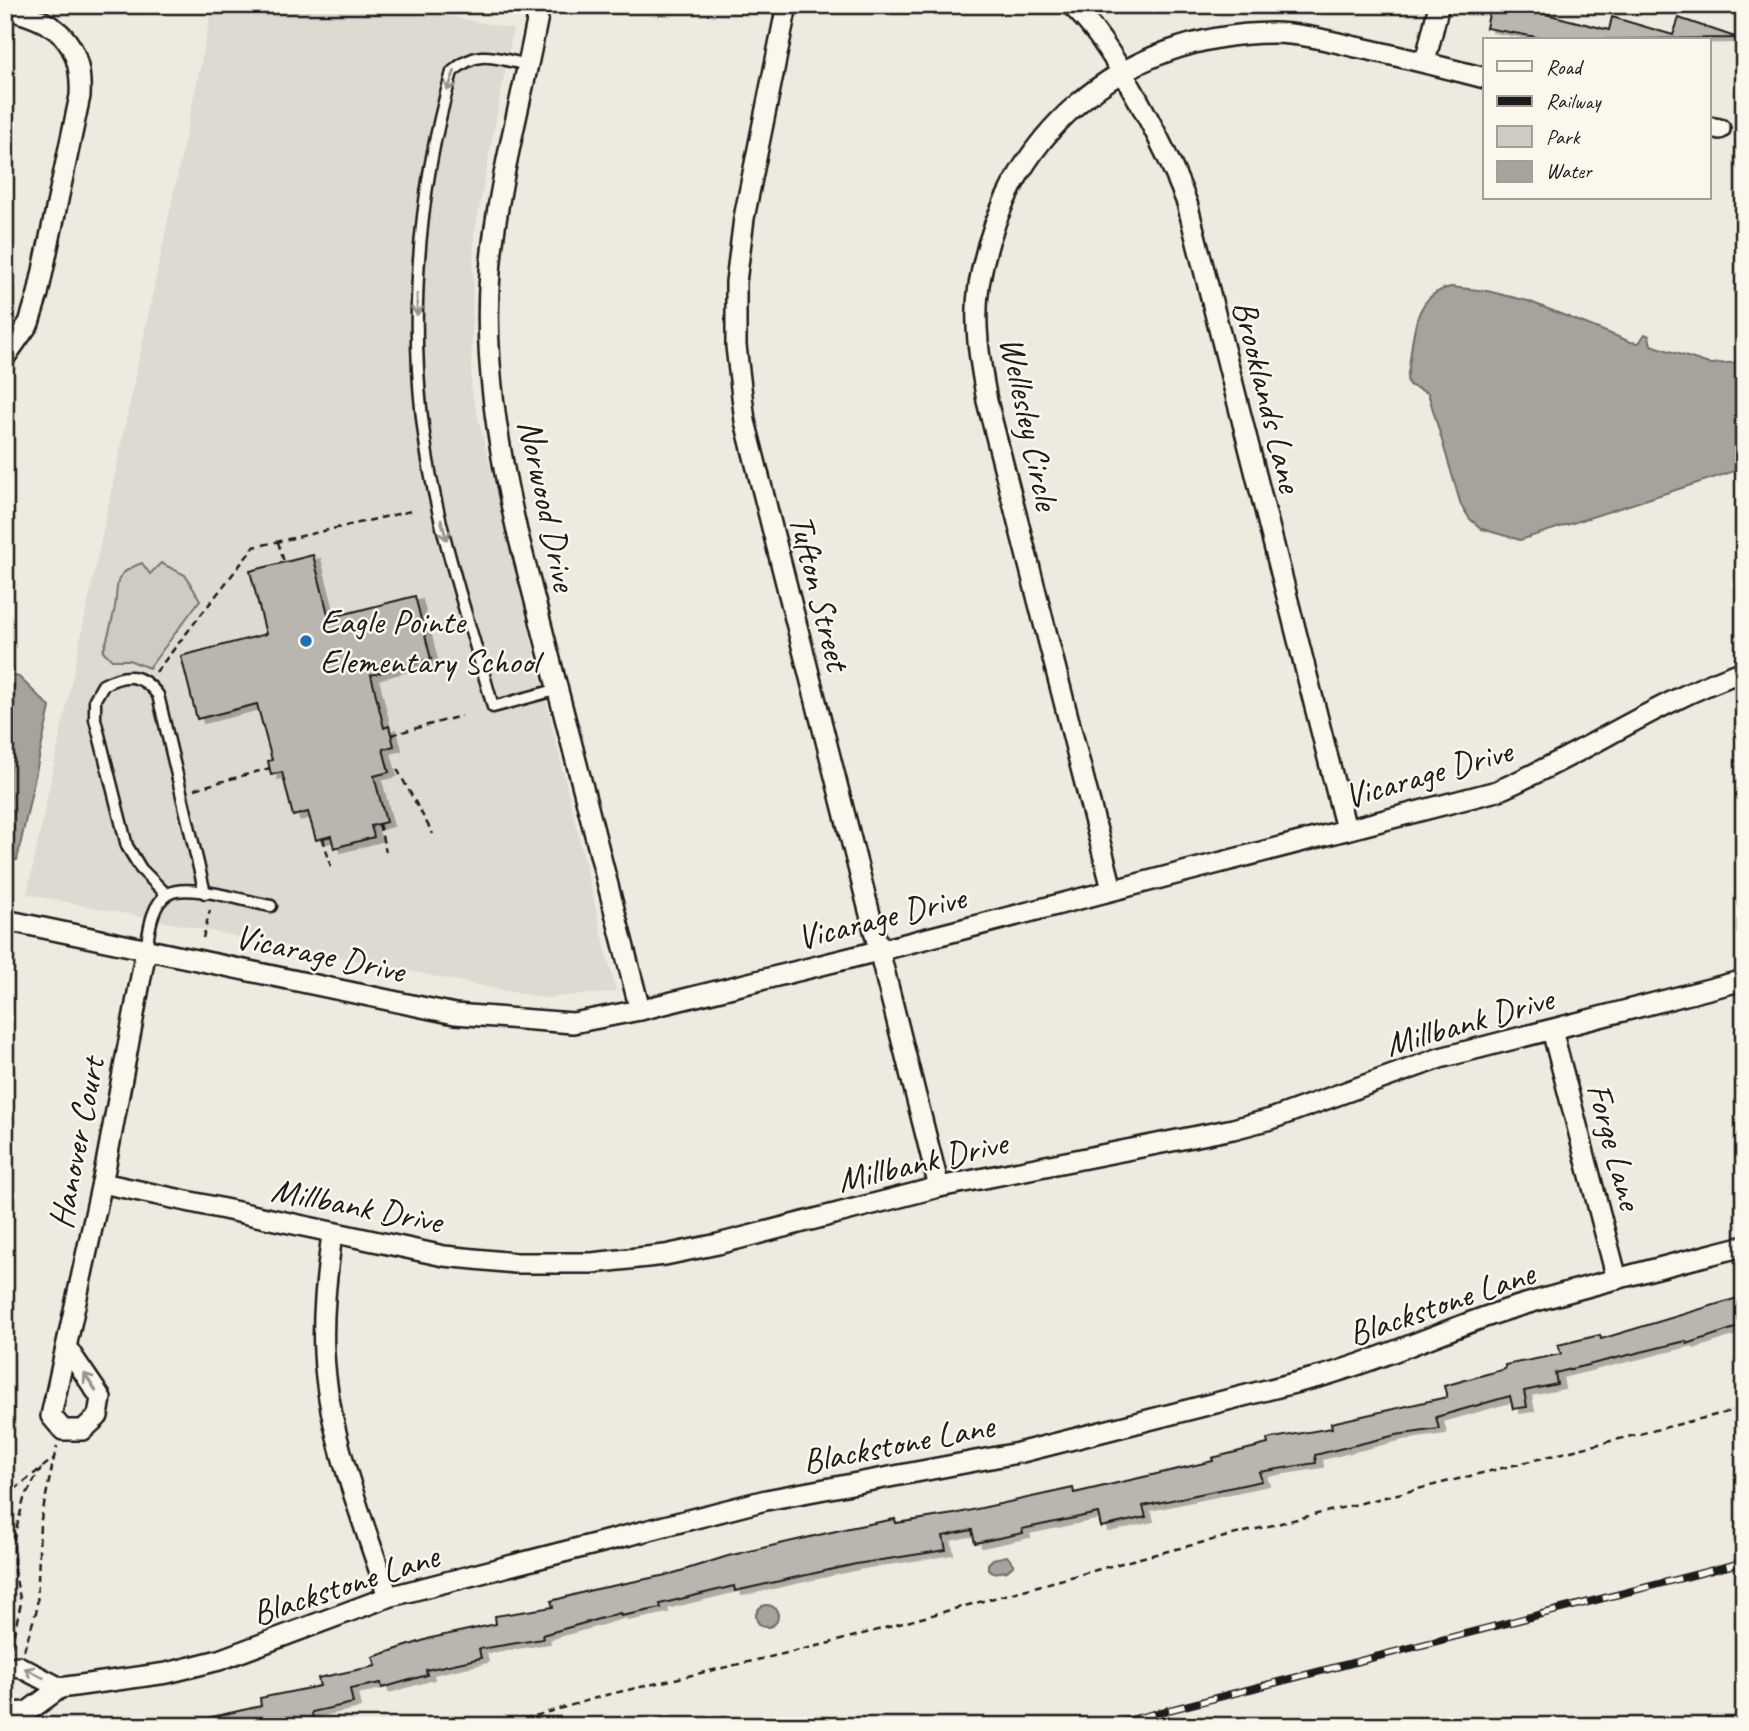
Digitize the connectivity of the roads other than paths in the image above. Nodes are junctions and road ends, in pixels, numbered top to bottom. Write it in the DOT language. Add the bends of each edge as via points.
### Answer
graph roads {
  1 [pos="540,5"];
  2 [pos="787,5"];
  3 [pos="1071,5"];
  4 [pos="1438,5"];
  5 [pos="5,9"];
  6 [pos="1425,62"];
  7 [pos="530,65"];
  8 [pos="1120,72"];
  9 [pos="1483,77"];
  10 [pos="5,357"];
  11 [pos="1744,671"];
  12 [pos="559,689"];
  13 [pos="1346,829"];
  14 [pos="1112,889"];
  15 [pos="205,893"];
  16 [pos="166,894"];
  17 [pos="271,906"];
  18 [pos="5,920"];
  19 [pos="146,950"];
  20 [pos="878,951"];
  21 [pos="1744,979"];
  22 [pos="640,1010"];
  23 [pos="1552,1030"];
  24 [pos="102,1183"];
  25 [pos="939,1186"];
  26 [pos="332,1234"];
  27 [pos="1744,1246"];
  28 [pos="1617,1279"];
  29 [pos="67,1348"];
  30 [pos="388,1597"];
  31 [pos="12,1667"];
  32 [pos="60,1688"];
  33 [pos="5,1713"];
  1 -- 7 [label="street, Norwood Drive"];
  2 -- 20 [label="street, Tufton Street" via="744,218 736,282 736,346 745,421"];
  3 -- 8 [label="street, Brooklands Lane"];
  4 -- 6 [label="street"];
  5 -- 10 [label="street" via="52,24 76,56 81,76 38,294 29,323"];
  6 -- 8 [label="street, Wellesley Circle" via="1275,33 1220,37 1173,47"];
  6 -- 9 [label="street, Wellesley Circle"];
  7 -- 12 [label="street, Norwood Drive" via="500,194 490,273 490,361 500,455"];
  7 -- 12 [label="lane, one-way" via="468,57 452,72 424,205 416,302 422,411 435,497 493,707"];
  8 -- 13 [label="street, Brooklands Lane" via="1173,166 1186,203"];
  8 -- 14 [label="street, Wellesley Circle" via="1065,115 1027,157 1003,202 979,286 977,345 990,414"];
  11 -- 13 [label="street, Vicarage Drive" via="1699,686 1544,771 1497,791"];
  12 -- 22 [label="street, Norwood Drive"];
  13 -- 14 [label="street, Vicarage Drive"];
  14 -- 20 [label="street, Vicarage Drive"];
  15 -- 16 [label="lane" via="182,889"];
  15 -- 16 [label="lane" via="158,695 148,681 129,676 103,685 95,699 95,719 127,846 141,869"];
  15 -- 17 [label="lane"];
  16 -- 19 [label="lane" via="154,912"];
  18 -- 19 [label="street, Vicarage Drive"];
  19 -- 22 [label="street, Vicarage Drive" via="455,1014 573,1023"];
  19 -- 24 [label="street, Hanover Court"];
  20 -- 22 [label="street, Vicarage Drive"];
  20 -- 25 [label="street, Tufton Street"];
  21 -- 23 [label="street, Millbank Drive"];
  23 -- 25 [label="street, Millbank Drive" via="1440,1058 1246,1126"];
  23 -- 28 [label="street, Forge Lane"];
  24 -- 26 [label="street, Millbank Drive"];
  24 -- 29 [label="street, Hanover Court"];
  25 -- 26 [label="street, Millbank Drive" via="718,1244 592,1263 515,1263 444,1256"];
  26 -- 30 [label="street" via="323,1303 330,1406"];
  27 -- 28 [label="street, Blackstone Lane"];
  28 -- 30 [label="street, Blackstone Lane" via="1512,1308 1367,1364 1322,1376 1018,1453 766,1500"];
  29 -- 29 [label="street, Hanover Court, one-way" via="51,1416 63,1430 83,1430 98,1416 101,1398"];
  30 -- 32 [label="street, Blackstone Lane" via="219,1660 167,1673"];
  32 -- 31 [label="street, one-way"];
  32 -- 33 [label="street, Blackstone Lane" via="27,1712"];
}
